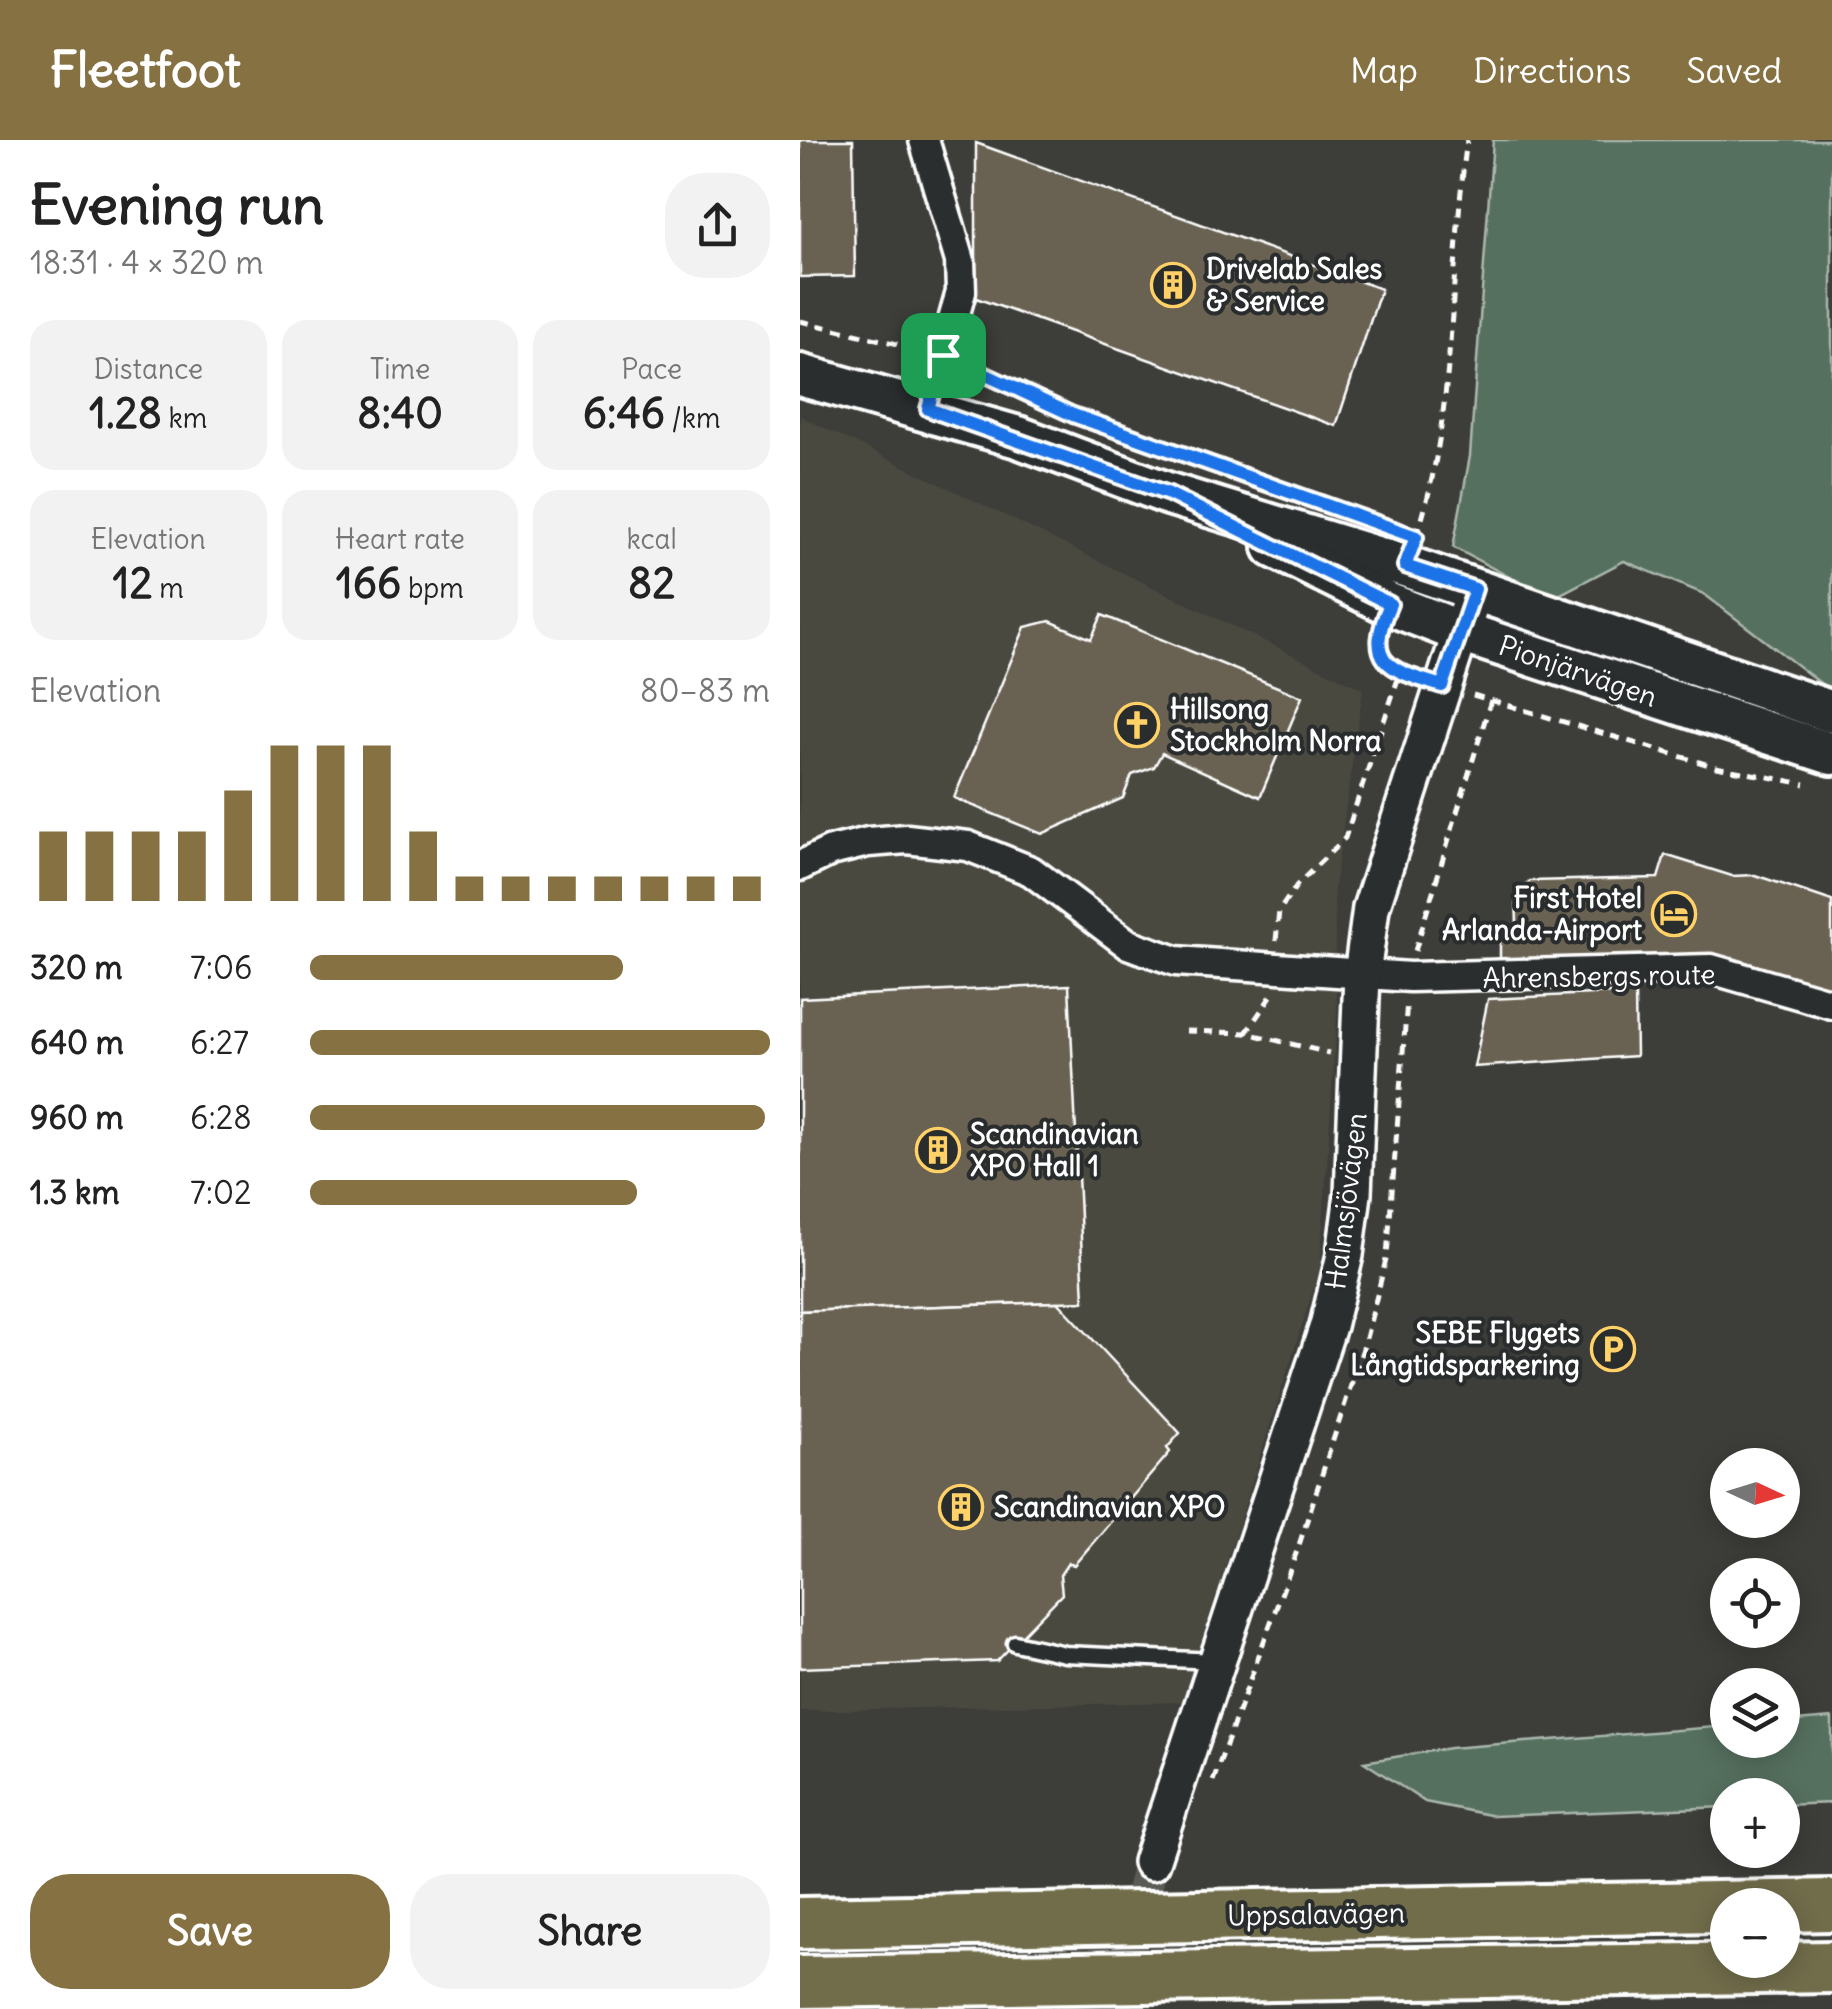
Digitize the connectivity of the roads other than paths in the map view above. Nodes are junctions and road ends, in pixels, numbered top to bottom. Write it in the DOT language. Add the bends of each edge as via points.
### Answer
graph roads {
  1 [pos="924,140"];
  2 [pos="800,375"];
  3 [pos="928,409"];
  4 [pos="1169,494"];
  5 [pos="1475,589"];
  6 [pos="1462,632"];
  7 [pos="1832,712"];
  8 [pos="1824,771"];
  9 [pos="831,851"];
  10 [pos="800,852"];
  11 [pos="800,866"];
  12 [pos="1362,975"];
  13 [pos="1832,1004"];
  14 [pos="1015,1643"];
  15 [pos="1216,1661"];
  16 [pos="1151,1862"];
  17 [pos="1832,1889"];
  18 [pos="1800,1895"];
  19 [pos="1710,1905"];
  20 [pos="1800,1905"];
  21 [pos="1832,1905"];
  22 [pos="800,1923"];
  23 [pos="1832,1967"];
  24 [pos="800,1982"];
  1 -- 3 [label="street" via="960,261 960,292"];
  2 -- 3 [label="main road, Pionjärvägen"];
  3 -- 4 [label="main road, Pionjärvägen"];
  4 -- 5 [label="main road, Pionjärvägen" via="1407,544"];
  4 -- 6 [label="main road, Pionjärvägen" via="1390,604"];
  5 -- 6 [label="street, Halmsjövägen"];
  5 -- 7 [label="main road, Pionjärvägen"];
  6 -- 8 [label="main road, Pionjärvägen"];
  6 -- 12 [label="street, Halmsjövägen" via="1370,908"];
  9 -- 10 [label="street"];
  9 -- 11 [label="street"];
  9 -- 12 [label="street, Ahrensbergs route" via="907,839 968,846 1030,871 1152,956"];
  12 -- 13 [label="street, Ahrensbergs route" via="1711,969"];
  12 -- 15 [label="street, Halmsjövägen" via="1345,1255 1328,1326"];
  14 -- 15 [label="lane" via="1065,1654"];
  15 -- 16 [label="street, Halmsjövägen"];
  17 -- 18 [label="highway"];
  19 -- 22 [label="highway, Uppsalavägen"];
  20 -- 21 [label="highway, Uppsalavägen"];
  23 -- 24 [label="highway"];
}
